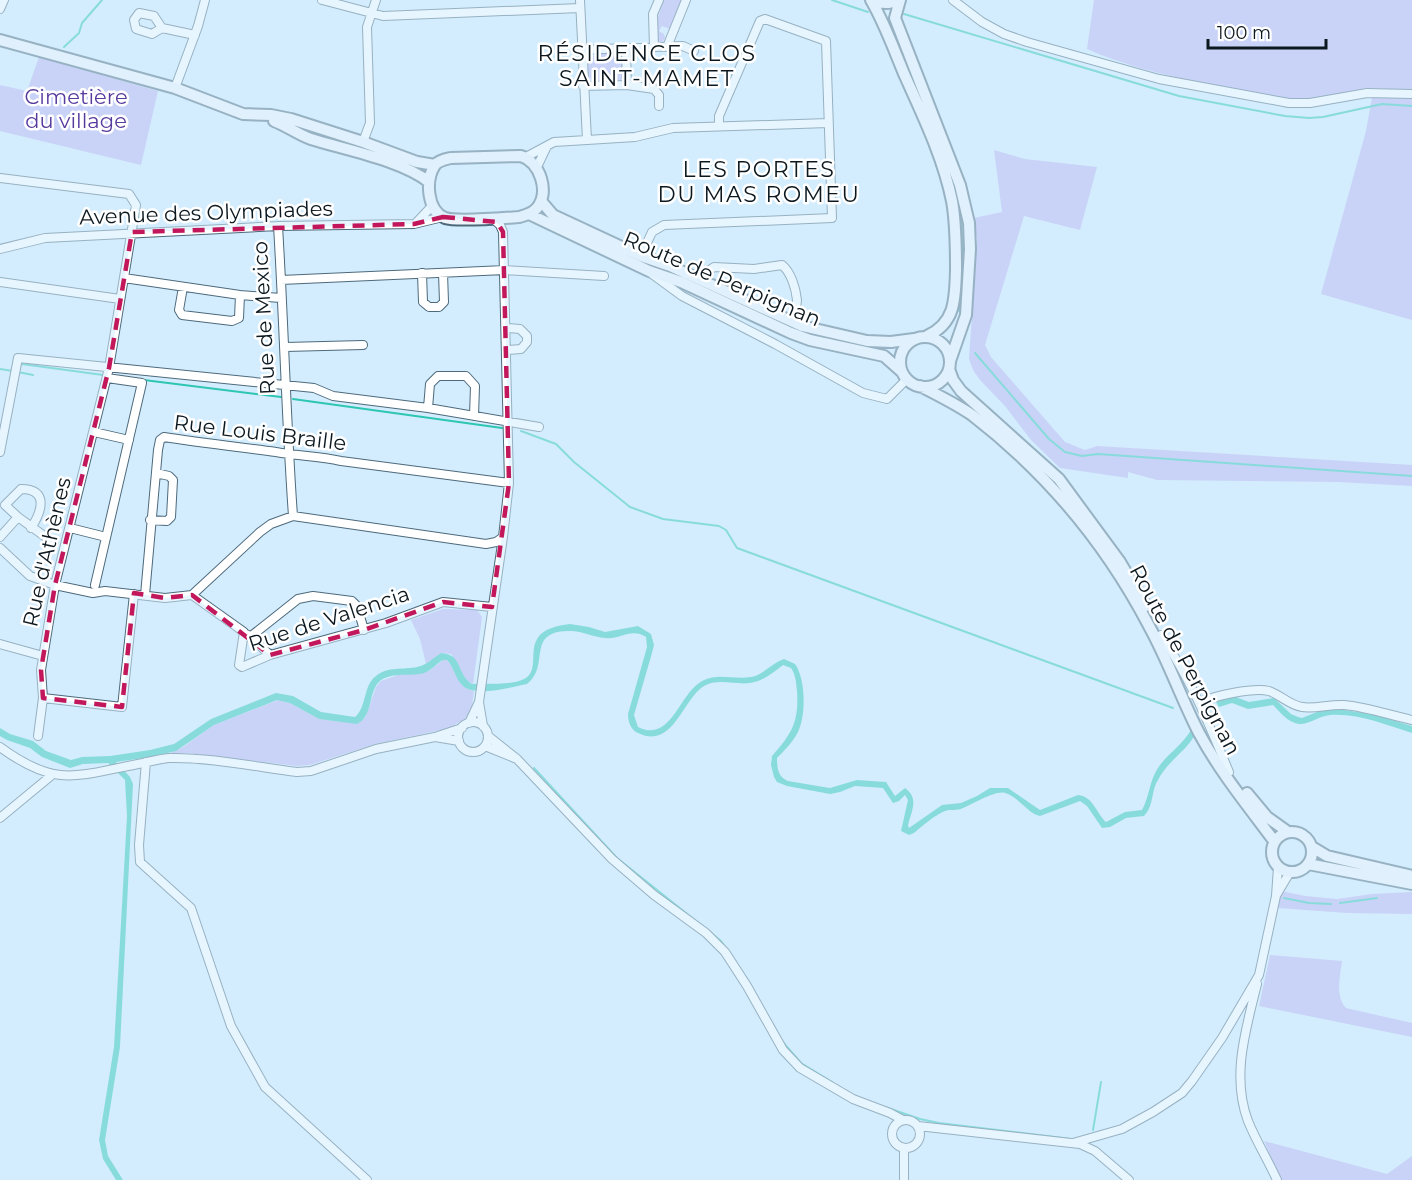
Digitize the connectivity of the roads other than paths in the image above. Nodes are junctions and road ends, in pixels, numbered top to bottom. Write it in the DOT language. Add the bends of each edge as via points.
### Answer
graph roads {
  1 [pos="4,0"];
  2 [pos="205,0"];
  3 [pos="322,0"];
  4 [pos="376,0"];
  5 [pos="501,0"];
  6 [pos="659,0"];
  7 [pos="686,0"];
  8 [pos="871,0"];
  9 [pos="900,0"];
  10 [pos="953,0"];
  11 [pos="581,2"];
  12 [pos="0,9"];
  13 [pos="497,10"];
  14 [pos="372,13"];
  15 [pos="162,28"];
  16 [pos="195,35"];
  17 [pos="0,40"];
  18 [pos="654,47"];
  19 [pos="666,47"];
  20 [pos="626,48"];
  21 [pos="582,50"];
  22 [pos="694,51"];
  23 [pos="627,85"];
  24 [pos="583,86"];
  25 [pos="175,88"];
  26 [pos="1412,94"];
  27 [pos="659,106"];
  28 [pos="257,115"];
  29 [pos="828,123"];
  30 [pos="719,126"];
  31 [pos="587,140"];
  32 [pos="363,142"];
  33 [pos="554,142"];
  34 [pos="526,157"];
  35 [pos="435,165"];
  36 [pos="537,167"];
  37 [pos="0,178"];
  38 [pos="429,182"];
  39 [pos="541,201"];
  40 [pos="432,206"];
  41 [pos="529,214"];
  42 [pos="443,217"];
  43 [pos="513,217"];
  44 [pos="492,218"];
  45 [pos="414,224"];
  46 [pos="278,226"];
  47 [pos="132,232"];
  48 [pos="503,232"];
  49 [pos="0,249"];
  50 [pos="641,256"];
  51 [pos="505,270"];
  52 [pos="649,271"];
  53 [pos="422,273"];
  54 [pos="443,273"];
  55 [pos="604,276"];
  56 [pos="124,278"];
  57 [pos="698,278"];
  58 [pos="281,280"];
  59 [pos="0,282"];
  60 [pos="183,287"];
  61 [pos="240,295"];
  62 [pos="281,298"];
  63 [pos="120,299"];
  64 [pos="797,323"];
  65 [pos="507,328"];
  66 [pos="927,336"];
  67 [pos="914,339"];
  68 [pos="363,345"];
  69 [pos="285,347"];
  70 [pos="507,350"];
  71 [pos="949,365"];
  72 [pos="109,368"];
  73 [pos="904,375"];
  74 [pos="107,378"];
  75 [pos="285,385"];
  76 [pos="920,386"];
  77 [pos="428,408"];
  78 [pos="4,413"];
  79 [pos="474,416"];
  80 [pos="508,421"];
  81 [pos="539,427"];
  82 [pos="94,432"];
  83 [pos="129,440"];
  84 [pos="0,452"];
  85 [pos="289,454"];
  86 [pos="156,473"];
  87 [pos="509,483"];
  88 [pos="2,502"];
  89 [pos="293,516"];
  90 [pos="18,517"];
  91 [pos="150,520"];
  92 [pos="31,528"];
  93 [pos="70,528"];
  94 [pos="0,537"];
  95 [pos="106,537"];
  96 [pos="499,540"];
  97 [pos="54,543"];
  98 [pos="0,548"];
  99 [pos="55,585"];
  100 [pos="95,585"];
  101 [pos="134,594"];
  102 [pos="144,595"];
  103 [pos="192,595"];
  104 [pos="492,608"];
  105 [pos="364,630"];
  106 [pos="247,635"];
  107 [pos="1161,635"];
  108 [pos="0,644"];
  109 [pos="270,655"];
  110 [pos="43,656"];
  111 [pos="43,698"];
  112 [pos="479,698"];
  113 [pos="1200,702"];
  114 [pos="1412,720"];
  115 [pos="465,725"];
  116 [pos="483,726"];
  117 [pos="38,736"];
  118 [pos="488,736"];
  119 [pos="435,737"];
  120 [pos="459,741"];
  121 [pos="0,747"];
  122 [pos="485,747"];
  123 [pos="517,759"];
  124 [pos="146,762"];
  125 [pos="1229,772"];
  126 [pos="52,775"];
  127 [pos="0,818"];
  128 [pos="1287,832"];
  129 [pos="1274,841"];
  130 [pos="1312,848"];
  131 [pos="1308,864"];
  132 [pos="1278,867"];
  133 [pos="1290,872"];
  134 [pos="1412,876"];
  135 [pos="1412,884"];
  136 [pos="1276,896"];
  137 [pos="1259,975"];
  138 [pos="879,1110"];
  139 [pos="903,1120"];
  140 [pos="918,1126"];
  141 [pos="894,1127"];
  142 [pos="940,1127"];
  143 [pos="920,1136"];
  144 [pos="1073,1143"];
  145 [pos="914,1146"];
  146 [pos="904,1148"];
  147 [pos="905,1170"];
  148 [pos="368,1180"];
  149 [pos="904,1180"];
  150 [pos="1129,1180"];
  151 [pos="1277,1180"];
  1 -- 12 [label="street"];
  2 -- 16 [label="street"];
  3 -- 14 [label="street"];
  4 -- 14 [label="street"];
  5 -- 13 [label="street"];
  6 -- 18 [label="street" via="653,14"];
  7 -- 19 [label="street"];
  8 -- 9 [label="main road"];
  8 -- 66 [label="main road" via="927,125 951,200 954,297 945,325"];
  9 -- 71 [label="main road" via="895,18 960,185 969,223 966,315"];
  10 -- 26 [label="street" via="1004,34 1159,79 1288,103 1310,104 1367,93"];
  11 -- 13 [label="street"];
  11 -- 21 [label="street"];
  13 -- 14 [label="street" via="383,16"];
  14 -- 32 [label="street" via="367,27 370,123"];
  15 -- 16 [label="street"];
  16 -- 25 [label="street"];
  17 -- 25 [label="main road"];
  18 -- 19 [label="street"];
  18 -- 20 [label="street"];
  19 -- 22 [label="street" via="683,46"];
  20 -- 21 [label="street"];
  20 -- 23 [label="street"];
  21 -- 24 [label="street"];
  23 -- 24 [label="street"];
  23 -- 27 [label="street" via="654,88"];
  24 -- 31 [label="street"];
  25 -- 28 [label="main road" via="243,114"];
  28 -- 32 [label="main road" via="291,119"];
  28 -- 38 [label="main road" via="309,138 415,172"];
  29 -- 30 [label="street"];
  29 -- 30 [label="street" via="826,40 765,19 760,21 719,116"];
  29 -- 50 [label="street" via="832,218 664,225 652,232"];
  30 -- 31 [label="street"];
  31 -- 33 [label="street"];
  32 -- 35 [label="main road"];
  33 -- 34 [label="street"];
  33 -- 36 [label="street" via="546,147"];
  34 -- 35 [label="main road" via="451,158"];
  34 -- 36 [label="main road"];
  35 -- 38 [label="main road"];
  36 -- 39 [label="main road"];
  37 -- 47 [label="street, Rue d'Athènes" via="129,194 136,205"];
  38 -- 40 [label="main road"];
  39 -- 41 [label="main road"];
  39 -- 50 [label="main road, Route de Perpignan" via="553,215"];
  40 -- 42 [label="main road"];
  40 -- 45 [label="street"];
  41 -- 43 [label="main road"];
  41 -- 52 [label="main road, Route de Perpignan"];
  42 -- 44 [label="main road"];
  42 -- 45 [label="street, Avenue des Olympiades"];
  43 -- 44 [label="main road"];
  43 -- 48 [label="street"];
  44 -- 48 [label="street"];
  45 -- 46 [label="street, Avenue des Olympiades"];
  46 -- 47 [label="street, Avenue des Olympiades"];
  46 -- 58 [label="street, Rue de Mexico"];
  47 -- 49 [label="street, Avenue des Olympiades" via="45,238"];
  47 -- 56 [label="street, Rue d'Athènes"];
  48 -- 51 [label="street"];
  50 -- 57 [label="main road, Route de Perpignan"];
  51 -- 54 [label="street"];
  51 -- 55 [label="street"];
  51 -- 65 [label="street"];
  52 -- 73 [label="main road, Route de Perpignan" via="810,340 884,356"];
  52 -- 73 [label="street" via="682,296 863,393 887,399"];
  53 -- 54 [label="street"];
  53 -- 54 [label="street" via="423,302 429,308 444,302"];
  53 -- 58 [label="street"];
  56 -- 60 [label="street"];
  56 -- 63 [label="street, Rue d'Athènes"];
  57 -- 64 [label="main road, Route de Perpignan"];
  57 -- 64 [label="street" via="714,267 754,269 782,265 789,270 797,301"];
  58 -- 62 [label="street, Rue de Mexico"];
  59 -- 63 [label="street"];
  60 -- 61 [label="street"];
  60 -- 61 [label="street" via="179,310 182,315 232,321 239,318"];
  61 -- 62 [label="street"];
  62 -- 69 [label="street, Rue de Mexico"];
  63 -- 72 [label="street, Rue d'Athènes"];
  64 -- 67 [label="main road, Route de Perpignan" via="867,341"];
  65 -- 70 [label="street"];
  65 -- 70 [label="street" via="520,329 527,336 521,349"];
  66 -- 67 [label="main road"];
  66 -- 71 [label="main road" via="945,347"];
  67 -- 73 [label="main road" via="903,349 900,363"];
  68 -- 69 [label="street"];
  69 -- 75 [label="street, Rue de Mexico"];
  70 -- 80 [label="street"];
  71 -- 76 [label="main road" via="941,381"];
  71 -- 107 [label="main road, Route de Perpignan" via="960,391 1034,454 1076,500 1120,562"];
  72 -- 74 [label="street, Rue d'Athènes"];
  72 -- 75 [label="street"];
  72 -- 78 [label="street" via="18,358"];
  73 -- 76 [label="main road"];
  74 -- 82 [label="street, Rue d'Athènes"];
  74 -- 83 [label="street" via="142,383"];
  75 -- 77 [label="street" via="314,388 333,396"];
  75 -- 85 [label="street, Rue de Mexico"];
  76 -- 129 [label="main road, Route de Perpignan" via="971,415 1039,474 1086,527 1150,627 1198,732"];
  77 -- 79 [label="street"];
  77 -- 79 [label="street" via="430,384 438,376 466,376 475,386"];
  78 -- 84 [label="street"];
  79 -- 80 [label="street"];
  80 -- 81 [label="street"];
  80 -- 87 [label="street"];
  82 -- 83 [label="street"];
  82 -- 93 [label="street, Rue d'Athènes"];
  83 -- 95 [label="street"];
  85 -- 86 [label="street, Rue Louis Braille" via="164,437 160,440"];
  85 -- 87 [label="street, Rue Louis Braille"];
  85 -- 89 [label="street, Rue de Mexico"];
  86 -- 91 [label="street, Rue Louis Braille"];
  86 -- 91 [label="street" via="174,480 171,517 167,521"];
  87 -- 96 [label="street"];
  88 -- 90 [label="street"];
  88 -- 92 [label="street" via="21,489 36,492 41,505"];
  89 -- 96 [label="street" via="486,544"];
  89 -- 103 [label="street" via="260,532"];
  90 -- 92 [label="street"];
  90 -- 94 [label="street"];
  91 -- 102 [label="street, Rue Louis Braille"];
  92 -- 97 [label="street"];
  93 -- 95 [label="street"];
  93 -- 99 [label="street, Rue d'Athènes"];
  95 -- 100 [label="street"];
  96 -- 104 [label="street"];
  98 -- 99 [label="street" via="30,576"];
  99 -- 101 [label="street" via="93,593"];
  99 -- 110 [label="street, Rue d'Athènes"];
  101 -- 102 [label="street"];
  101 -- 111 [label="street" via="122,707"];
  102 -- 103 [label="street"];
  103 -- 106 [label="street, Rue de Valencia"];
  104 -- 105 [label="street, Rue de Valencia" via="443,602"];
  104 -- 112 [label="street"];
  105 -- 106 [label="street" via="352,601 307,596"];
  105 -- 109 [label="street, Rue de Valencia"];
  106 -- 109 [label="street"];
  106 -- 109 [label="street, Rue de Valencia" via="239,665"];
  107 -- 113 [label="street"];
  107 -- 125 [label="main road, Route de Perpignan" via="1203,729"];
  108 -- 110 [label="street"];
  110 -- 111 [label="street, Rue d'Athènes"];
  111 -- 117 [label="street, Rue d'Athènes"];
  112 -- 115 [label="street"];
  112 -- 116 [label="street"];
  113 -- 114 [label="street" via="1268,691 1300,707 1365,707"];
  113 -- 125 [label="street"];
  115 -- 116 [label="street"];
  115 -- 119 [label="street"];
  115 -- 120 [label="street"];
  116 -- 118 [label="street"];
  118 -- 122 [label="street"];
  118 -- 123 [label="street"];
  119 -- 120 [label="street"];
  119 -- 124 [label="street" via="376,749 311,771 186,758"];
  120 -- 122 [label="street" via="469,752"];
  121 -- 126 [label="street"];
  122 -- 123 [label="street"];
  123 -- 138 [label="street" via="612,860 725,952 783,1050 800,1068 853,1100"];
  124 -- 126 [label="street" via="71,776"];
  124 -- 148 [label="street" via="140,862 191,908 231,1026 266,1087"];
  125 -- 128 [label="main road, Route de Perpignan" via="1267,818"];
  126 -- 127 [label="street"];
  128 -- 129 [label="main road"];
  128 -- 130 [label="main road" via="1307,838"];
  129 -- 132 [label="main road" via="1271,854"];
  130 -- 131 [label="main road"];
  130 -- 134 [label="main road" via="1327,856"];
  131 -- 133 [label="main road"];
  131 -- 135 [label="main road"];
  132 -- 133 [label="main road"];
  132 -- 136 [label="street"];
  133 -- 136 [label="street"];
  136 -- 137 [label="street"];
  137 -- 144 [label="street" via="1222,1038 1182,1093 1122,1129"];
  137 -- 151 [label="street" via="1244,1039 1239,1084 1248,1121"];
  138 -- 139 [label="street"];
  138 -- 141 [label="street"];
  139 -- 140 [label="street"];
  139 -- 141 [label="street"];
  140 -- 142 [label="street"];
  140 -- 143 [label="street"];
  141 -- 146 [label="street" via="895,1142"];
  142 -- 143 [label="street"];
  142 -- 144 [label="street"];
  143 -- 145 [label="street"];
  144 -- 150 [label="street" via="1095,1151"];
  145 -- 146 [label="street"];
  145 -- 147 [label="street"];
  146 -- 147 [label="street"];
  147 -- 149 [label="street"];
}
